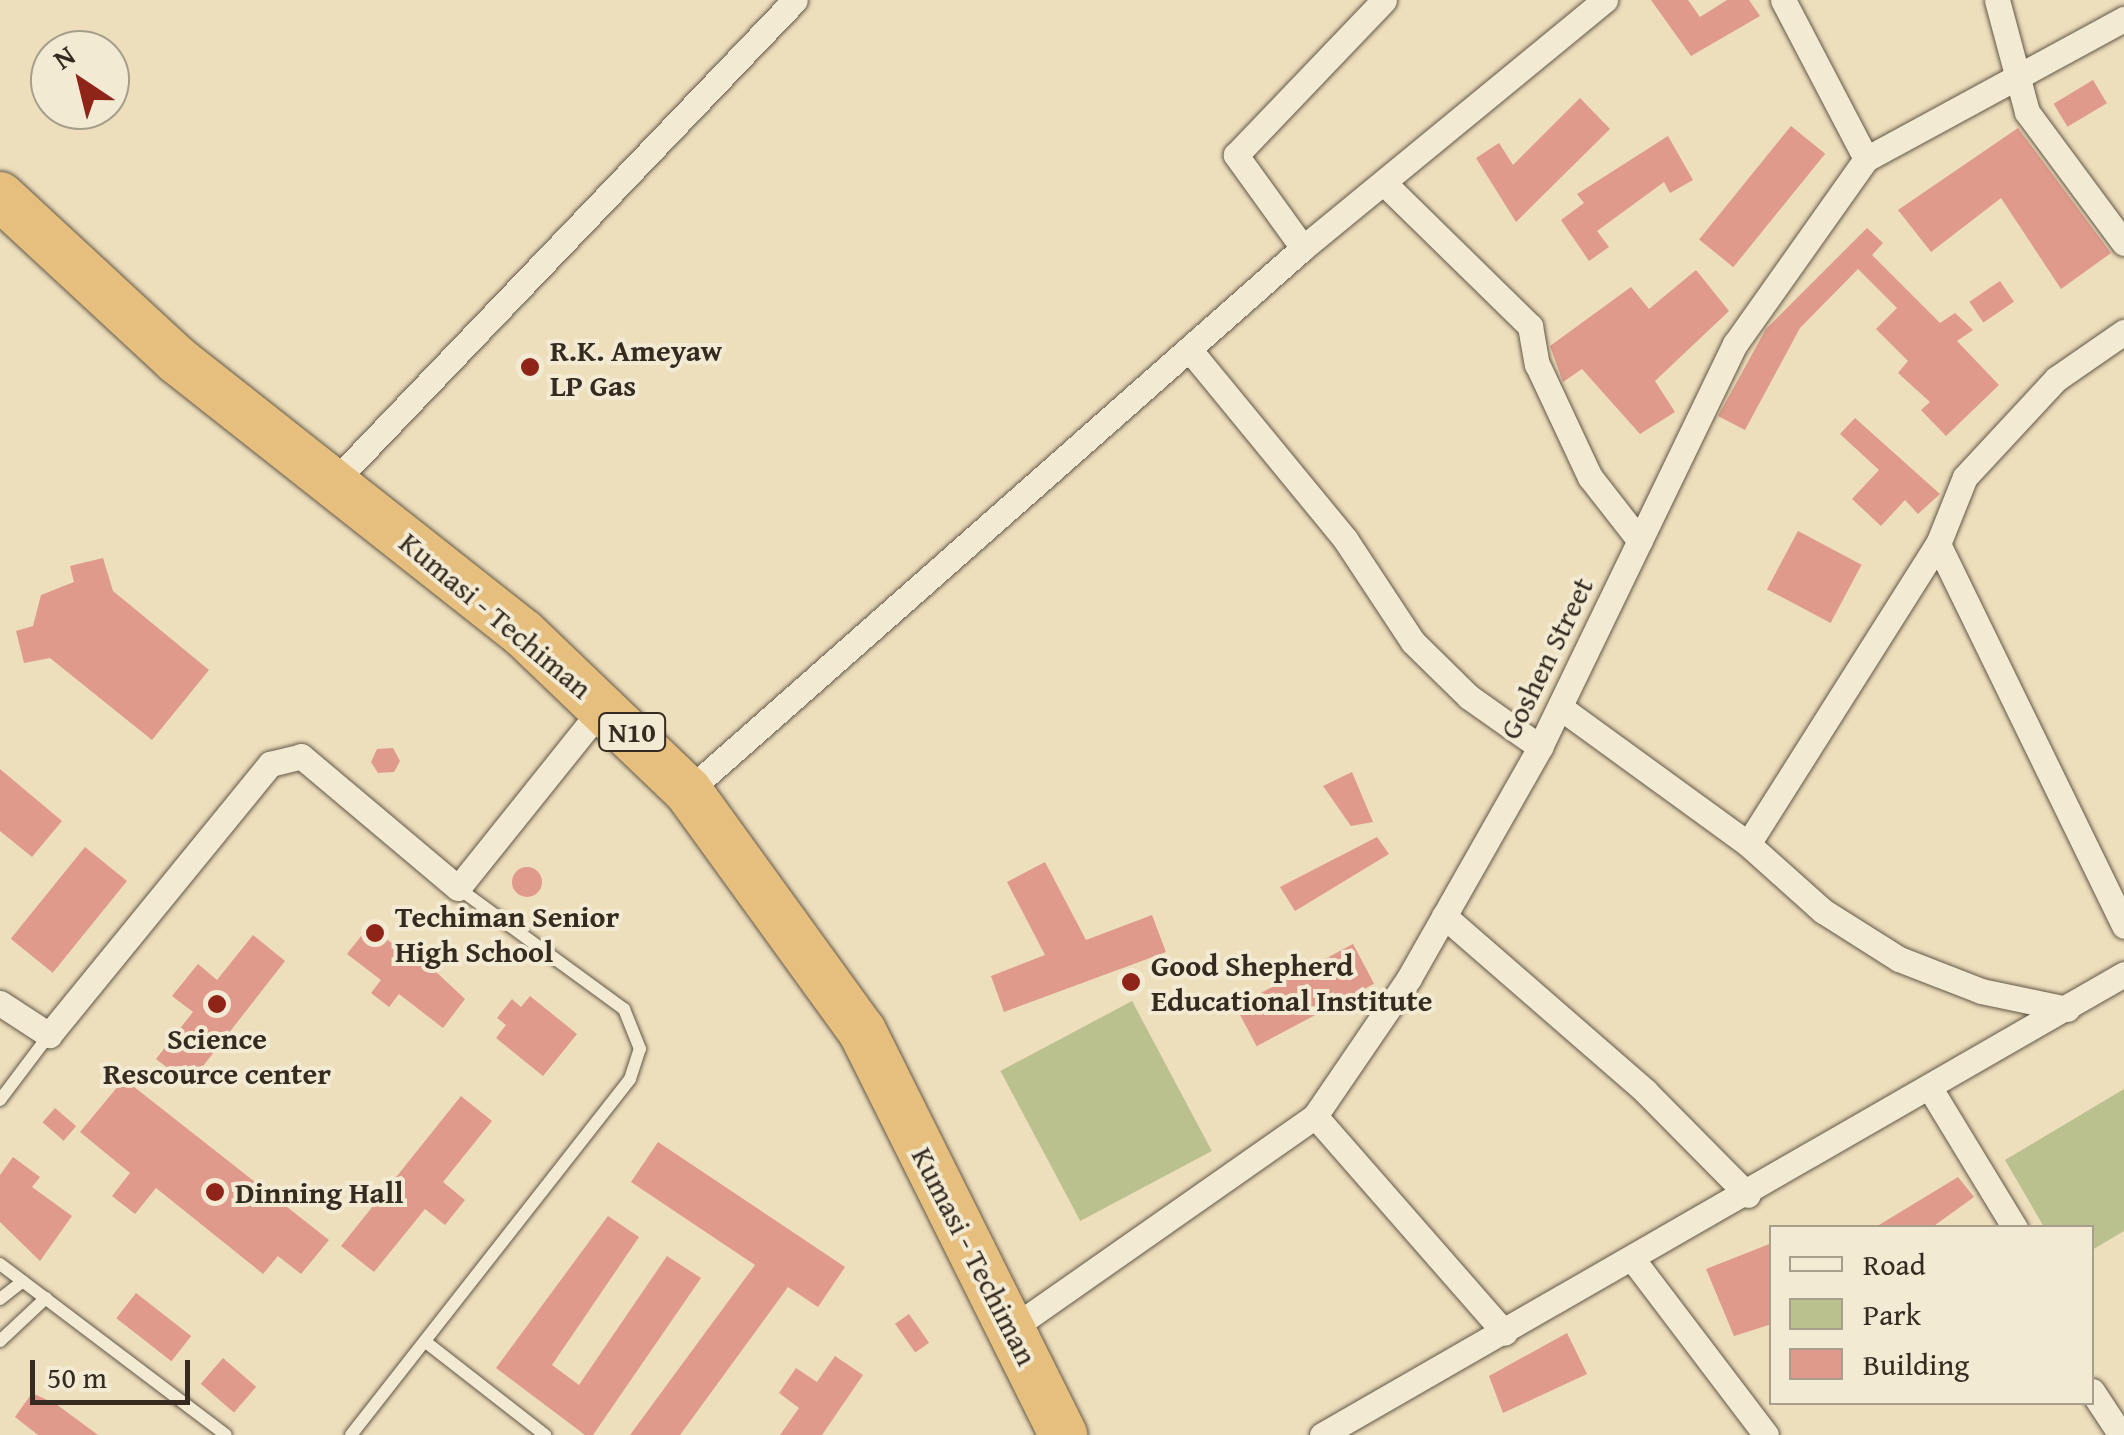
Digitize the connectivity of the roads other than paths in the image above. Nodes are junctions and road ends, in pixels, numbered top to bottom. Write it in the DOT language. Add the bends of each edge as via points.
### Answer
graph roads {
  1 [pos="795,0"];
  2 [pos="1384,0"];
  3 [pos="1605,0"];
  4 [pos="1784,0"];
  5 [pos="1997,0"];
  6 [pos="1575,9"];
  7 [pos="2124,19"];
  8 [pos="2014,74"];
  9 [pos="1866,160"];
  10 [pos="1386,184"];
  11 [pos="0,196"];
  12 [pos="2124,243"];
  13 [pos="1304,248"];
  14 [pos="2124,332"];
  15 [pos="1189,350"];
  16 [pos="333,483"];
  17 [pos="1640,541"];
  18 [pos="1938,544"];
  19 [pos="604,706"];
  20 [pos="1561,708"];
  21 [pos="1540,747"];
  22 [pos="688,790"];
  23 [pos="1748,844"];
  24 [pos="458,888"];
  25 [pos="1444,916"];
  26 [pos="2124,926"];
  27 [pos="2124,974"];
  28 [pos="0,1003"];
  29 [pos="2067,1009"];
  30 [pos="49,1035"];
  31 [pos="1931,1090"];
  32 [pos="0,1100"];
  33 [pos="1315,1116"];
  34 [pos="1748,1195"];
  35 [pos="2013,1225"];
  36 [pos="1634,1261"];
  37 [pos="0,1264"];
  38 [pos="23,1281"];
  39 [pos="46,1298"];
  40 [pos="0,1299"];
  41 [pos="1011,1328"];
  42 [pos="1505,1333"];
  43 [pos="0,1341"];
  44 [pos="427,1343"];
  45 [pos="2094,1394"];
  46 [pos="226,1435"];
  47 [pos="350,1435"];
  48 [pos="545,1435"];
  49 [pos="1064,1435"];
  50 [pos="1322,1435"];
  51 [pos="1766,1435"];
  52 [pos="2121,1435"];
  1 -- 16 [label="street"];
  2 -- 13 [label="street" via="1236,155"];
  3 -- 6 [label="street"];
  4 -- 9 [label="street"];
  5 -- 8 [label="street"];
  6 -- 10 [label="street"];
  7 -- 8 [label="street, Goshen Street"];
  8 -- 9 [label="street, Goshen Street"];
  8 -- 12 [label="street" via="2035,124"];
  9 -- 17 [label="street, Goshen Street" via="1735,344"];
  10 -- 13 [label="street"];
  10 -- 17 [label="street" via="1530,326 1538,364 1590,477"];
  11 -- 16 [label="highway, Kumasi - Techiman / N10" via="111,304"];
  13 -- 15 [label="street"];
  14 -- 18 [label="street" via="2007,424 1965,476"];
  15 -- 21 [label="street" via="1345,538 1414,642 1469,696"];
  15 -- 22 [label="street"];
  16 -- 19 [label="highway, Kumasi - Techiman / N10" via="478,595"];
  17 -- 20 [label="street, Goshen Street"];
  18 -- 23 [label="street"];
  18 -- 26 [label="street"];
  19 -- 22 [label="highway, Kumasi - Techiman / N10"];
  19 -- 24 [label="street"];
  20 -- 21 [label="street, Goshen Street"];
  20 -- 23 [label="street"];
  21 -- 25 [label="street, Goshen Street"];
  22 -- 41 [label="highway, Kumasi - Techiman / N10" via="862,1032"];
  23 -- 29 [label="street" via="1823,911 1899,960 1981,991"];
  24 -- 30 [label="street" via="301,756 270,764"];
  24 -- 44 [label="lane" via="624,1009 640,1050 630,1078"];
  25 -- 33 [label="street, Goshen Street"];
  25 -- 34 [label="street" via="1645,1091"];
  27 -- 29 [label="street"];
  28 -- 30 [label="street"];
  29 -- 31 [label="street"];
  30 -- 32 [label="lane"];
  31 -- 34 [label="street"];
  31 -- 35 [label="street"];
  33 -- 41 [label="street, Goshen Street"];
  33 -- 42 [label="street"];
  34 -- 36 [label="street"];
  36 -- 42 [label="street"];
  36 -- 51 [label="street"];
  37 -- 38 [label="lane"];
  38 -- 39 [label="lane"];
  38 -- 40 [label="lane"];
  39 -- 43 [label="lane"];
  39 -- 46 [label="lane"];
  41 -- 49 [label="highway, Kumasi - Techiman / N10"];
  42 -- 50 [label="street"];
  44 -- 47 [label="lane"];
  44 -- 48 [label="lane"];
  45 -- 52 [label="street"];
}
